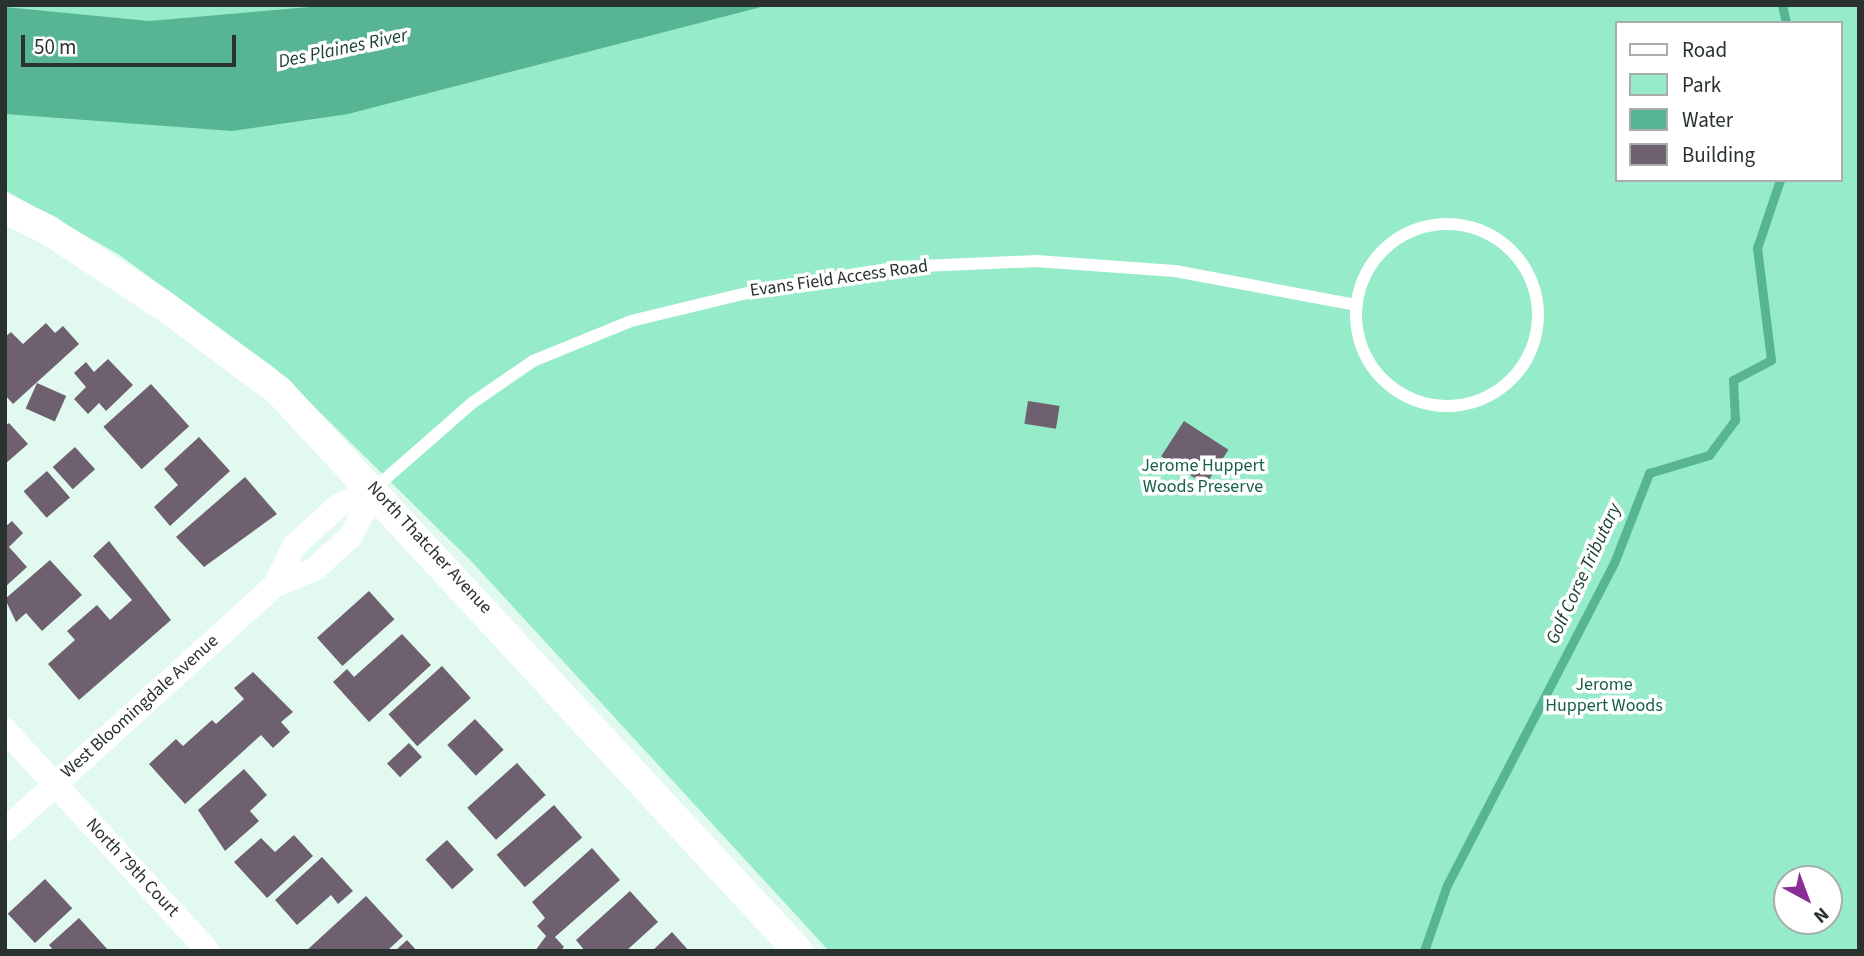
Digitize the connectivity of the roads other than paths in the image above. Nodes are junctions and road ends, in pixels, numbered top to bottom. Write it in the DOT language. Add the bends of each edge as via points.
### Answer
graph roads {
  1 [pos="5,209"];
  2 [pos="1357,305"];
  3 [pos="375,488"];
  4 [pos="5,730"];
  5 [pos="56,784"];
  6 [pos="5,830"];
  7 [pos="208,951"];
  8 [pos="798,951"];
  1 -- 3 [label="street, North Thatcher Avenue" via="48,230 163,305 278,390"];
  2 -- 2 [label="lane" via="1381,253 1404,235 1431,226 1471,228 1514,252 1531,277 1539,307 1536,338 1524,366 1503,388 1476,402 1436,405 1390,386 1369,363 1358,335"];
  2 -- 3 [label="lane, Evans Field Access Road" via="1175,271 1036,261 900,267 763,289 631,321 533,361 464,410"];
  3 -- 5 [label="street, West Bloomingdale Avenue" via="338,506 294,546 275,584"];
  3 -- 8 [label="street, North Thatcher Avenue"];
  4 -- 5 [label="street, North 79th Court"];
  5 -- 6 [label="street, West Bloomingdale Avenue"];
  5 -- 7 [label="street, North 79th Court"];
}
